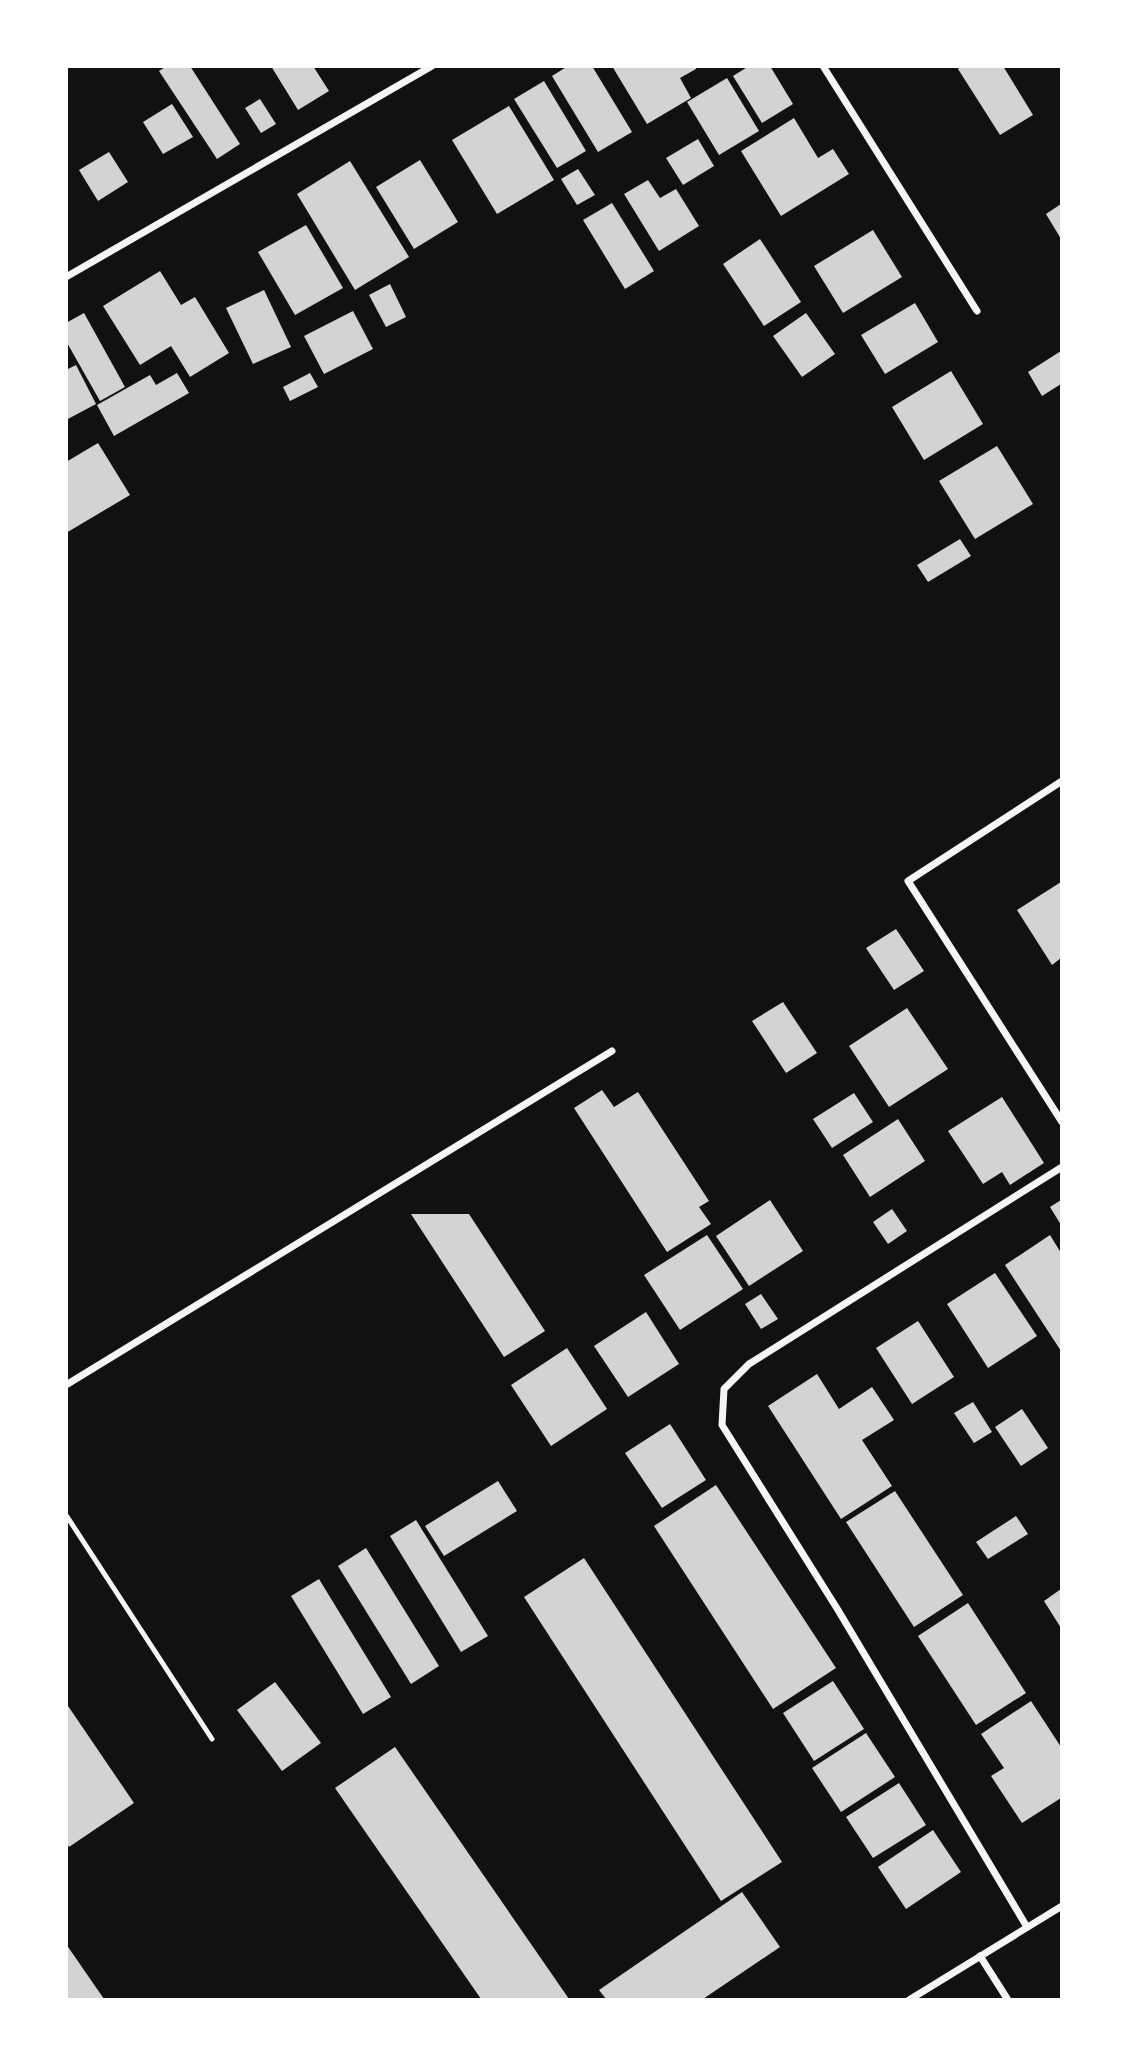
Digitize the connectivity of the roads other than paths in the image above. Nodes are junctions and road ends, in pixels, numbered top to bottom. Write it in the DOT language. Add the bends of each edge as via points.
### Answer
graph roads {
  1 [pos="432,66"];
  2 [pos="823,66"];
  3 [pos="66,277"];
  4 [pos="977,311"];
  5 [pos="1062,781"];
  6 [pos="612,1051"];
  7 [pos="1062,1122"];
  8 [pos="1062,1167"];
  9 [pos="66,1385"];
  10 [pos="66,1515"];
  11 [pos="212,1739"];
  12 [pos="1062,1906"];
  13 [pos="1027,1927"];
  14 [pos="979,1956"];
  15 [pos="909,2000"];
  16 [pos="1008,2000"];
  1 -- 3 [label="street"];
  2 -- 4 [label="street"];
  5 -- 7 [label="street" via="908,881"];
  6 -- 9 [label="street"];
  8 -- 13 [label="street" via="749,1364 724,1389 722,1425"];
  10 -- 11 [label="lane"];
  12 -- 13 [label="street"];
  13 -- 14 [label="street"];
  14 -- 15 [label="street"];
  14 -- 16 [label="street"];
}
